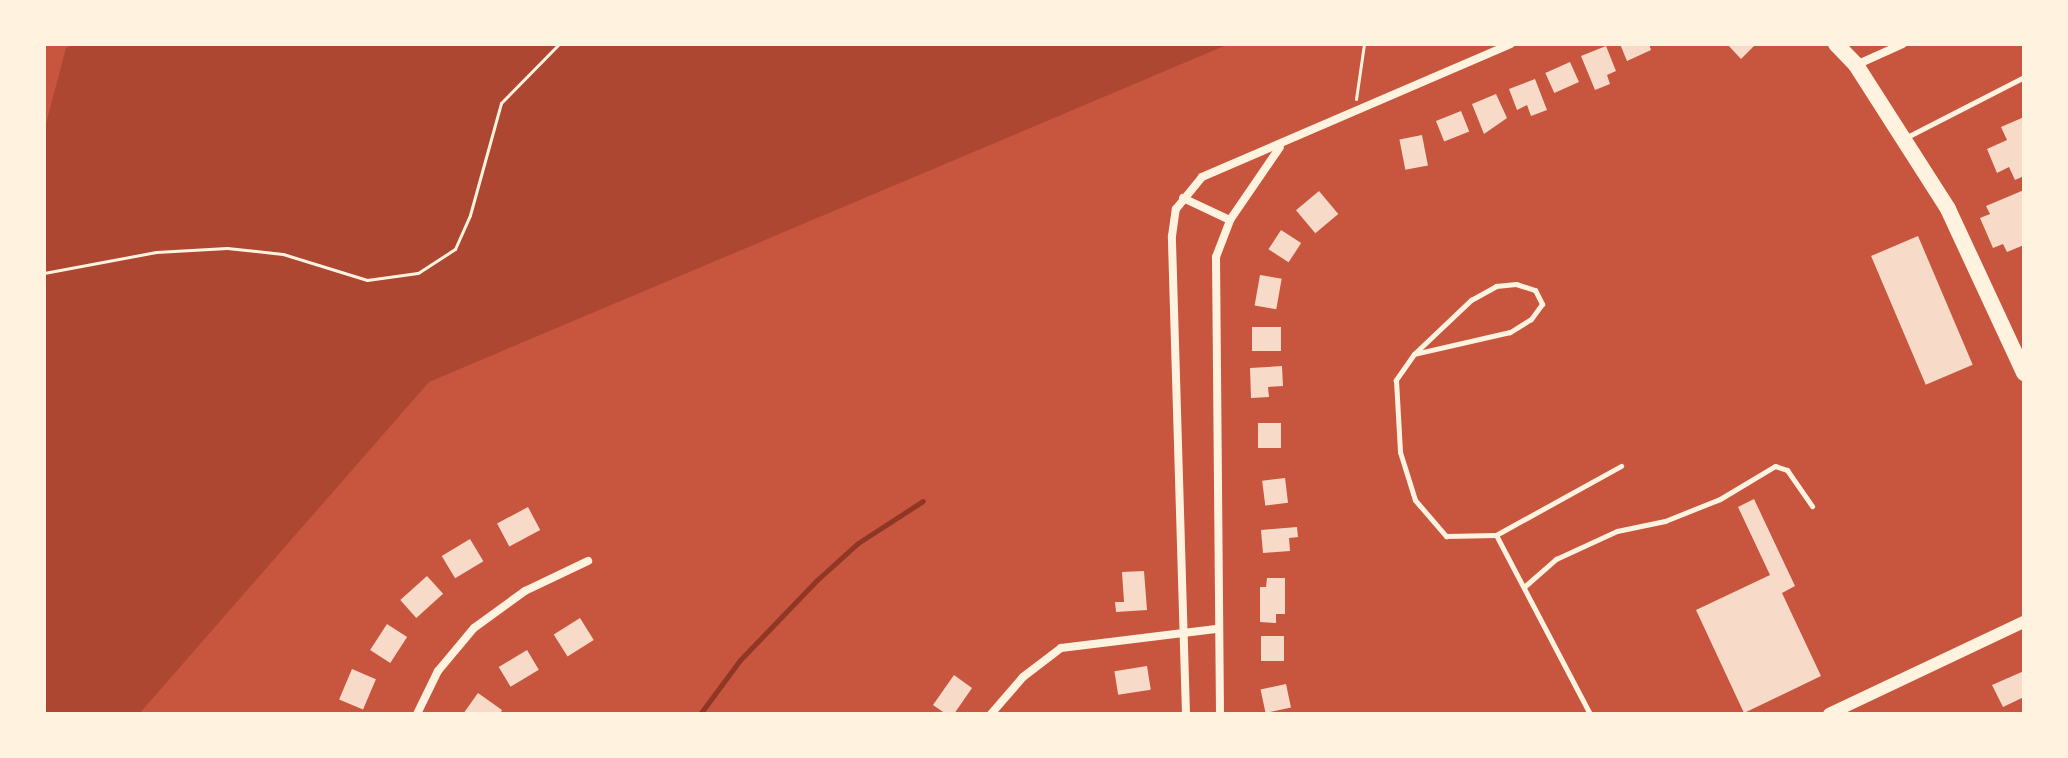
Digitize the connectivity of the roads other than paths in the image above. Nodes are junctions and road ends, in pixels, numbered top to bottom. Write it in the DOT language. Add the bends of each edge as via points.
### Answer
graph roads {
  1 [pos="1511,44"];
  2 [pos="1836,44"];
  3 [pos="1903,44"];
  4 [pos="1856,65"];
  5 [pos="2024,77"];
  6 [pos="1903,139"];
  7 [pos="1280,147"];
  8 [pos="1183,198"];
  9 [pos="1230,220"];
  10 [pos="1414,354"];
  11 [pos="2022,362"];
  12 [pos="1621,466"];
  13 [pos="1812,506"];
  14 [pos="1496,535"];
  15 [pos="588,561"];
  16 [pos="1524,587"];
  17 [pos="2024,622"];
  18 [pos="1216,629"];
  19 [pos="1184,632"];
  20 [pos="417,714"];
  21 [pos="991,714"];
  22 [pos="1186,714"];
  23 [pos="1220,714"];
  24 [pos="1590,714"];
  25 [pos="1829,714"];
  1 -- 7 [label="street"];
  2 -- 4 [label="main road"];
  3 -- 4 [label="street"];
  4 -- 6 [label="main road"];
  5 -- 6 [label="lane"];
  6 -- 11 [label="main road" via="1948,209"];
  7 -- 8 [label="street" via="1265,147 1202,177"];
  7 -- 9 [label="street"];
  8 -- 9 [label="street"];
  8 -- 19 [label="street" via="1172,236"];
  9 -- 18 [label="street" via="1216,257"];
  10 -- 10 [label="lane" via="1510,332 1531,319 1542,304 1535,290 1516,284 1496,286 1460,309"];
  10 -- 14 [label="lane" via="1396,380 1393,401 1400,452 1415,500 1446,536"];
  12 -- 14 [label="lane"];
  13 -- 16 [label="lane" via="1787,470 1775,466 1720,499 1665,521 1617,531 1556,559"];
  14 -- 16 [label="lane"];
  15 -- 20 [label="street" via="525,591 474,628 438,671"];
  16 -- 24 [label="lane"];
  17 -- 25 [label="street"];
  18 -- 19 [label="street"];
  18 -- 23 [label="street"];
  19 -- 21 [label="street" via="1061,648 1023,677"];
  19 -- 22 [label="street"];
}
